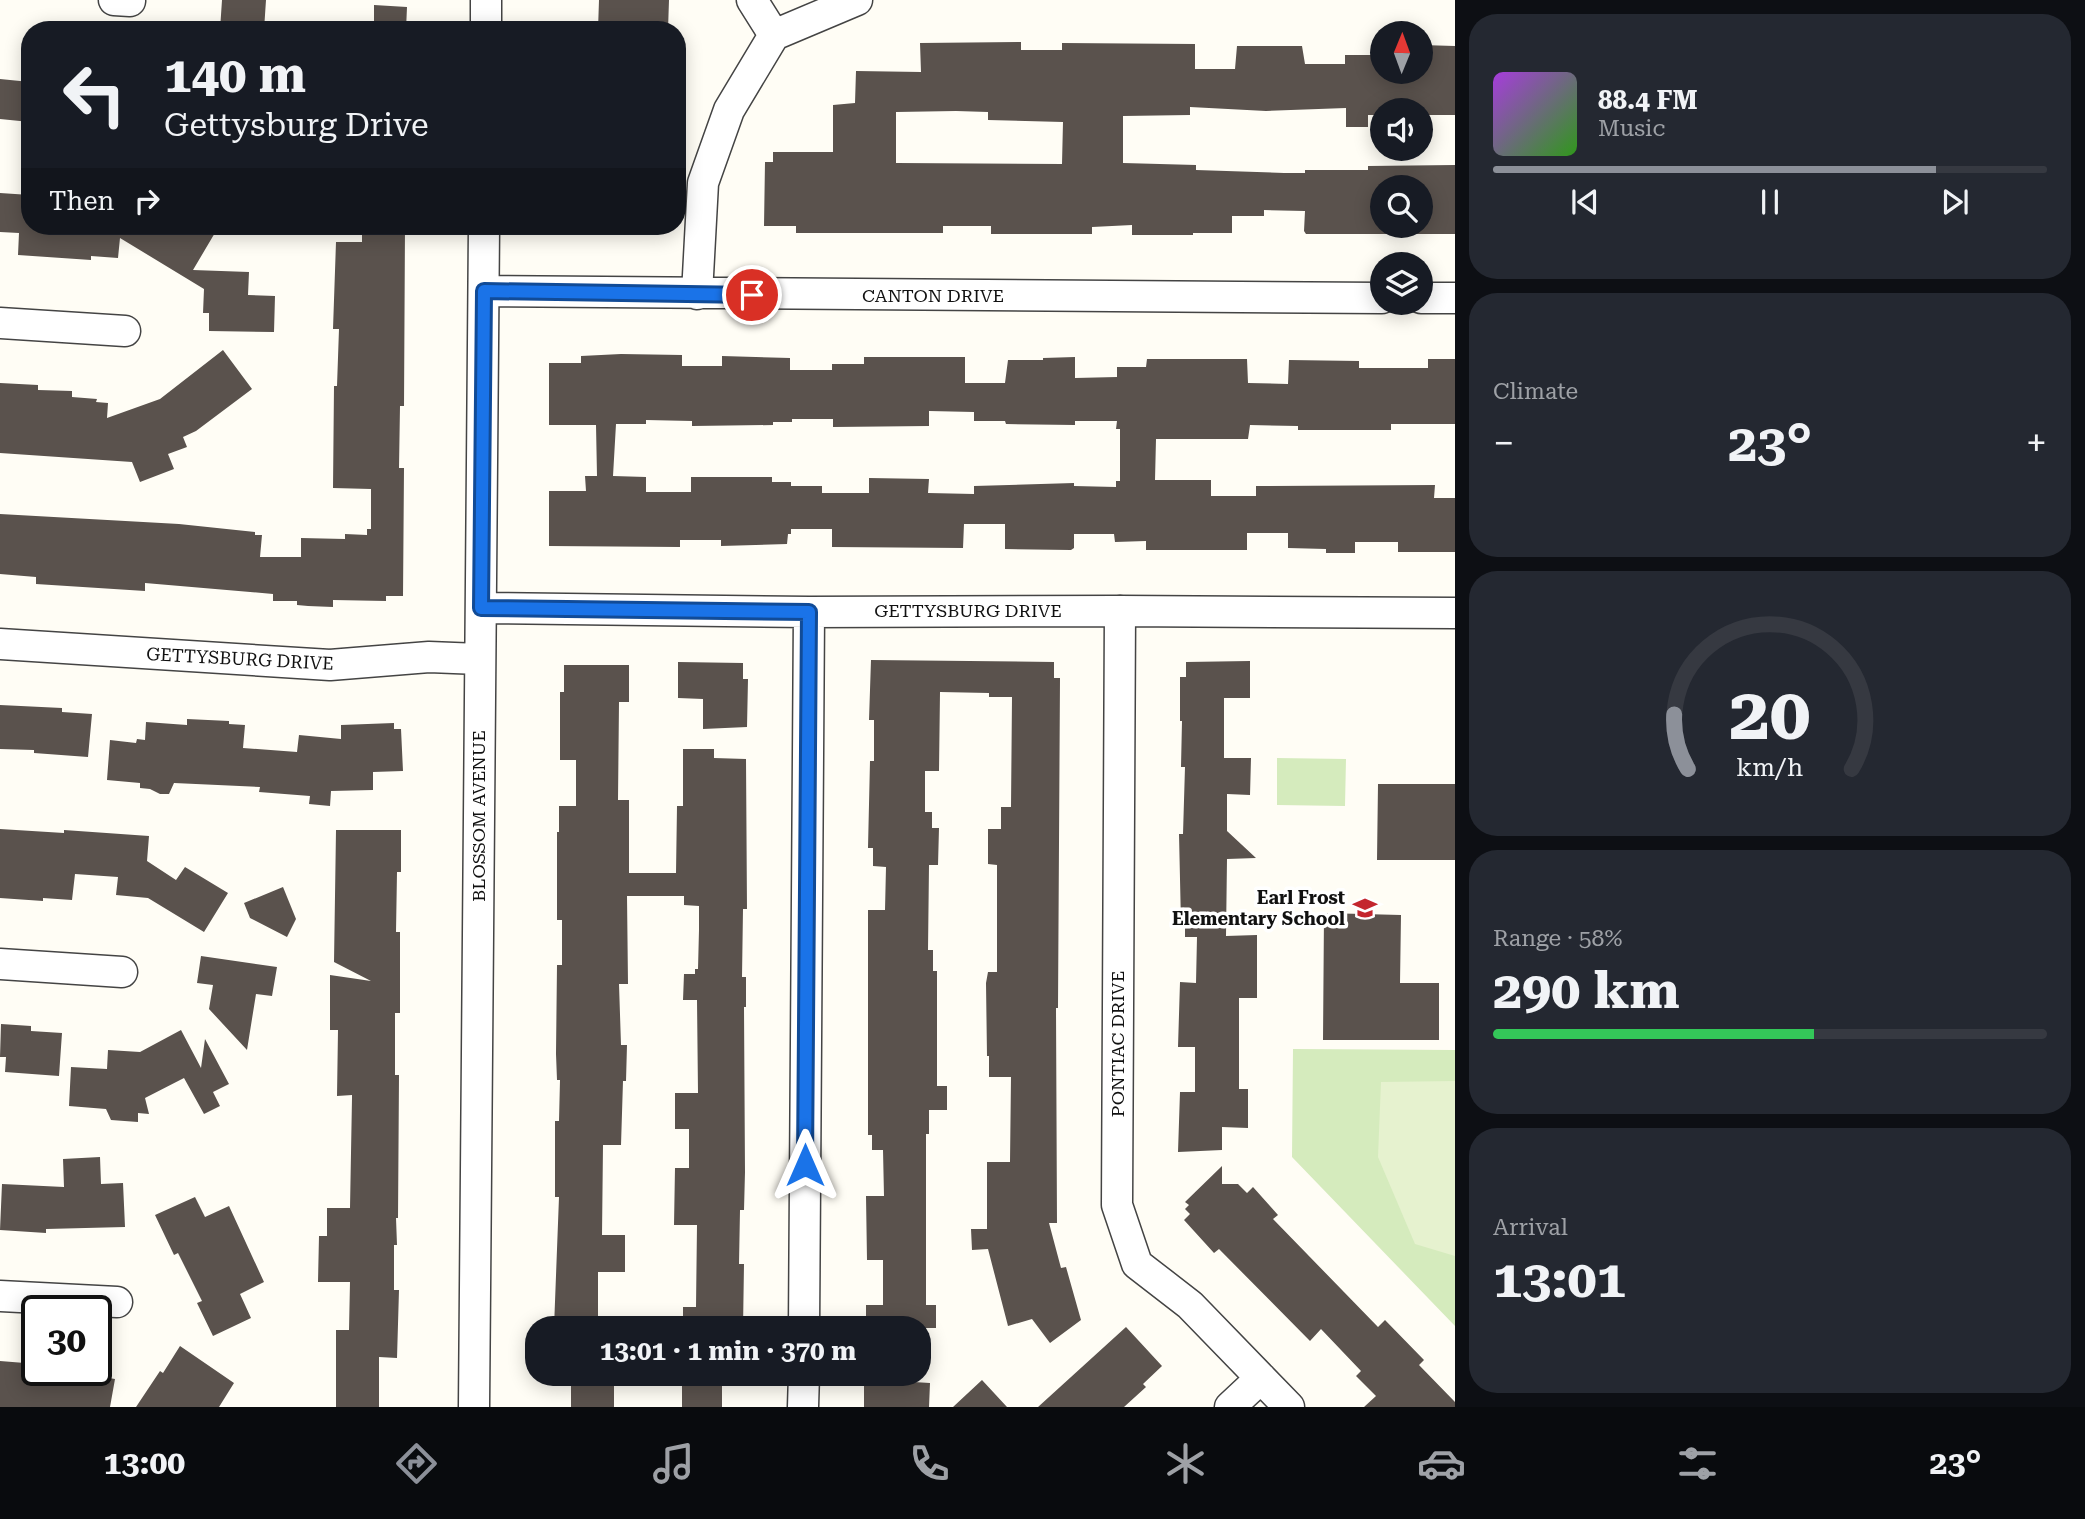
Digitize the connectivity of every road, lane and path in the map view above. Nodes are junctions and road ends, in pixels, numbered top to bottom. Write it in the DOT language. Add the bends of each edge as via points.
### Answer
graph roads {
  1 [pos="486,0"];
  2 [pos="752,0"];
  3 [pos="857,0"];
  4 [pos="486,21"];
  5 [pos="774,35"];
  6 [pos="484,235"];
  7 [pos="484,291"];
  8 [pos="697,294"];
  9 [pos="1370,298"];
  10 [pos="1433,298"];
  11 [pos="1455,298"];
  12 [pos="0,323"];
  13 [pos="125,331"];
  14 [pos="481,608"];
  15 [pos="1120,611"];
  16 [pos="809,612"];
  17 [pos="1455,613"];
  18 [pos="0,644"];
  19 [pos="479,659"];
  20 [pos="0,964"];
  21 [pos="122,972"];
  22 [pos="0,1296"];
  23 [pos="117,1302"];
  24 [pos="804,1316"];
  25 [pos="1261,1378"];
  26 [pos="804,1386"];
  27 [pos="474,1407"];
  28 [pos="803,1407"];
  29 [pos="1230,1407"];
  30 [pos="1289,1407"];
  1 -- 4 [label="street"];
  2 -- 5 [label="street"];
  3 -- 5 [label="street"];
  5 -- 8 [label="street" via="729,110 703,183"];
  6 -- 7 [label="street, BLOSSOM AVENUE"];
  7 -- 8 [label="street, CANTON DRIVE"];
  7 -- 14 [label="street, BLOSSOM AVENUE"];
  8 -- 9 [label="street, CANTON DRIVE"];
  10 -- 11 [label="street"];
  12 -- 13 [label="street"];
  14 -- 16 [label="street, GETTYSBURG DRIVE"];
  14 -- 19 [label="street, BLOSSOM AVENUE"];
  15 -- 16 [label="street, GETTYSBURG DRIVE"];
  15 -- 17 [label="street, GETTYSBURG DRIVE"];
  15 -- 25 [label="street, PONTIAC DRIVE" via="1117,1205 1137,1264 1190,1305"];
  16 -- 24 [label="street"];
  18 -- 19 [label="street, GETTYSBURG DRIVE" via="330,665 429,657"];
  19 -- 27 [label="street, BLOSSOM AVENUE"];
  20 -- 21 [label="street"];
  22 -- 23 [label="street"];
  25 -- 29 [label="street"];
  25 -- 30 [label="street, PONTIAC DRIVE"];
  26 -- 28 [label="street"];
}
